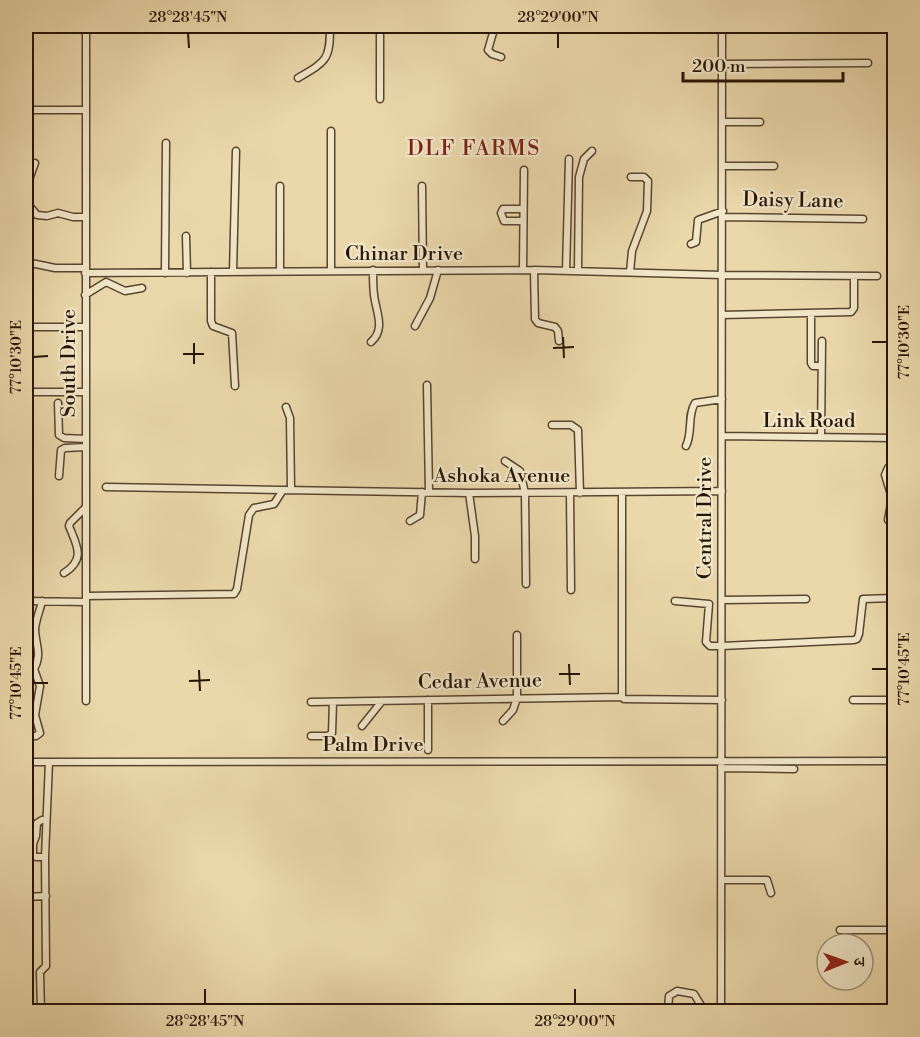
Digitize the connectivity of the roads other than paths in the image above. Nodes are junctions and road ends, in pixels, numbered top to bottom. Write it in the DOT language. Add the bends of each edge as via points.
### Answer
graph roads {
  1 [pos="86,26"];
  2 [pos="314,26"];
  3 [pos="330,26"];
  4 [pos="380,26"];
  5 [pos="495,26"];
  6 [pos="722,26"];
  7 [pos="301,27"];
  8 [pos="501,57"];
  9 [pos="868,63"];
  10 [pos="722,64"];
  11 [pos="298,78"];
  12 [pos="380,99"];
  13 [pos="26,110"];
  14 [pos="85,110"];
  15 [pos="760,122"];
  16 [pos="722,123"];
  17 [pos="331,130"];
  18 [pos="166,143"];
  19 [pos="236,151"];
  20 [pos="592,151"];
  21 [pos="569,159"];
  22 [pos="35,163"];
  23 [pos="722,166"];
  24 [pos="774,166"];
  25 [pos="524,170"];
  26 [pos="631,177"];
  27 [pos="280,186"];
  28 [pos="422,186"];
  29 [pos="26,188"];
  30 [pos="26,202"];
  31 [pos="524,209"];
  32 [pos="723,214"];
  33 [pos="85,217"];
  34 [pos="863,219"];
  35 [pos="524,221"];
  36 [pos="186,236"];
  37 [pos="691,244"];
  38 [pos="26,262"];
  39 [pos="373,270"];
  40 [pos="423,270"];
  41 [pos="438,270"];
  42 [pos="523,270"];
  43 [pos="534,270"];
  44 [pos="85,271"];
  45 [pos="280,271"];
  46 [pos="331,271"];
  47 [pos="566,271"];
  48 [pos="578,271"];
  49 [pos="210,272"];
  50 [pos="232,272"];
  51 [pos="630,272"];
  52 [pos="165,273"];
  53 [pos="187,273"];
  54 [pos="722,275"];
  55 [pos="854,276"];
  56 [pos="877,276"];
  57 [pos="142,288"];
  58 [pos="85,295"];
  59 [pos="811,314"];
  60 [pos="722,315"];
  61 [pos="415,326"];
  62 [pos="26,327"];
  63 [pos="86,327"];
  64 [pos="559,341"];
  65 [pos="822,341"];
  66 [pos="371,342"];
  67 [pos="821,366"];
  68 [pos="427,385"];
  69 [pos="235,386"];
  70 [pos="26,392"];
  71 [pos="86,392"];
  72 [pos="722,399"];
  73 [pos="58,403"];
  74 [pos="286,407"];
  75 [pos="552,425"];
  76 [pos="722,436"];
  77 [pos="821,437"];
  78 [pos="894,438"];
  79 [pos="86,439"];
  80 [pos="686,446"];
  81 [pos="86,447"];
  82 [pos="505,461"];
  83 [pos="894,466"];
  84 [pos="59,476"];
  85 [pos="106,487"];
  86 [pos="291,489"];
  87 [pos="282,490"];
  88 [pos="722,491"];
  89 [pos="425,492"];
  90 [pos="469,493"];
  91 [pos="525,493"];
  92 [pos="570,493"];
  93 [pos="580,493"];
  94 [pos="622,493"];
  95 [pos="86,507"];
  96 [pos="888,520"];
  97 [pos="410,521"];
  98 [pos="475,560"];
  99 [pos="64,573"];
  100 [pos="526,584"];
  101 [pos="571,590"];
  102 [pos="894,598"];
  103 [pos="86,599"];
  104 [pos="806,599"];
  105 [pos="722,600"];
  106 [pos="26,601"];
  107 [pos="42,601"];
  108 [pos="675,601"];
  109 [pos="517,636"];
  110 [pos="722,646"];
  111 [pos="622,697"];
  112 [pos="517,698"];
  113 [pos="428,700"];
  114 [pos="722,700"];
  115 [pos="853,700"];
  116 [pos="894,700"];
  117 [pos="86,701"];
  118 [pos="382,701"];
  119 [pos="311,702"];
  120 [pos="333,702"];
  121 [pos="503,721"];
  122 [pos="362,726"];
  123 [pos="26,736"];
  124 [pos="311,736"];
  125 [pos="428,750"];
  126 [pos="721,760"];
  127 [pos="894,761"];
  128 [pos="26,762"];
  129 [pos="49,762"];
  130 [pos="722,768"];
  131 [pos="794,770"];
  132 [pos="42,820"];
  133 [pos="45,857"];
  134 [pos="721,880"];
  135 [pos="771,893"];
  136 [pos="46,896"];
  137 [pos="26,897"];
  138 [pos="840,930"];
  139 [pos="894,930"];
  140 [pos="41,1011"];
  141 [pos="668,1011"];
  142 [pos="705,1011"];
  143 [pos="721,1011"];
  1 -- 14 [label="street, South Drive"];
  2 -- 7 [label="street"];
  3 -- 11 [label="street" via="330,46 324,61"];
  4 -- 12 [label="street"];
  5 -- 8 [label="street" via="488,50"];
  6 -- 10 [label="street, Central Drive"];
  9 -- 10 [label="street"];
  10 -- 16 [label="street, Central Drive"];
  13 -- 14 [label="street"];
  14 -- 33 [label="street, South Drive"];
  15 -- 16 [label="street"];
  16 -- 23 [label="street, Central Drive"];
  17 -- 46 [label="street"];
  18 -- 52 [label="street"];
  19 -- 50 [label="street"];
  20 -- 48 [label="street" via="584,159 579,177"];
  21 -- 47 [label="street"];
  22 -- 29 [label="street"];
  23 -- 24 [label="street"];
  23 -- 32 [label="street, Central Drive"];
  25 -- 31 [label="street"];
  26 -- 51 [label="street" via="648,181 647,211 632,251"];
  27 -- 45 [label="street"];
  28 -- 40 [label="street"];
  30 -- 33 [label="street" via="37,215"];
  31 -- 35 [label="street"];
  31 -- 35 [label="street" via="503,209 501,213 504,220"];
  32 -- 34 [label="street, Daisy Lane"];
  32 -- 37 [label="street" via="698,220 696,242"];
  32 -- 54 [label="street, Central Drive"];
  33 -- 44 [label="street, South Drive"];
  35 -- 42 [label="street"];
  36 -- 53 [label="street"];
  38 -- 44 [label="street, Chinar Drive"];
  39 -- 40 [label="street, Chinar Drive"];
  39 -- 46 [label="street, Chinar Drive"];
  39 -- 66 [label="street" via="380,322"];
  40 -- 41 [label="street, Chinar Drive"];
  41 -- 42 [label="street, Chinar Drive"];
  41 -- 61 [label="street" via="430,298"];
  42 -- 43 [label="street, Chinar Drive"];
  43 -- 47 [label="street, Chinar Drive"];
  43 -- 64 [label="street" via="535,319 555,327"];
  44 -- 52 [label="street, Chinar Drive"];
  44 -- 58 [label="street, South Drive"];
  45 -- 46 [label="street, Chinar Drive"];
  45 -- 50 [label="street, Chinar Drive"];
  47 -- 48 [label="street, Chinar Drive"];
  48 -- 51 [label="street, Chinar Drive"];
  49 -- 50 [label="street, Chinar Drive"];
  49 -- 53 [label="street, Chinar Drive"];
  49 -- 69 [label="street" via="211,321 213,326 232,333"];
  51 -- 54 [label="street, Chinar Drive"];
  52 -- 53 [label="street, Chinar Drive"];
  54 -- 55 [label="street, Chinar Drive"];
  54 -- 60 [label="street, Central Drive"];
  55 -- 56 [label="street, Chinar Drive"];
  55 -- 59 [label="street" via="853,310"];
  57 -- 58 [label="street" via="125,291 106,282"];
  58 -- 63 [label="street, South Drive"];
  59 -- 60 [label="street"];
  59 -- 67 [label="street" via="812,363"];
  60 -- 72 [label="street, Central Drive"];
  62 -- 63 [label="street"];
  63 -- 71 [label="street, South Drive"];
  65 -- 67 [label="street"];
  67 -- 77 [label="street"];
  68 -- 89 [label="street"];
  70 -- 71 [label="street"];
  71 -- 79 [label="street, South Drive"];
  72 -- 76 [label="street, Central Drive"];
  72 -- 80 [label="street" via="695,404"];
  73 -- 79 [label="street" via="59,435"];
  74 -- 86 [label="street" via="290,418"];
  75 -- 93 [label="street" via="571,425 578,430"];
  76 -- 77 [label="street, Link Road"];
  76 -- 88 [label="street, Central Drive"];
  77 -- 78 [label="street, Link Road"];
  79 -- 81 [label="street, South Drive"];
  81 -- 84 [label="street" via="61,450"];
  81 -- 95 [label="street, South Drive"];
  82 -- 91 [label="street" via="520,471"];
  83 -- 96 [label="street" via="885,475 892,498"];
  85 -- 87 [label="street, Ashoka Avenue"];
  86 -- 87 [label="street, Ashoka Avenue"];
  86 -- 89 [label="street, Ashoka Avenue"];
  87 -- 103 [label="street" via="274,504 254,508 249,515 234,594"];
  88 -- 94 [label="street, Ashoka Avenue"];
  88 -- 105 [label="street, Central Drive"];
  89 -- 90 [label="street, Ashoka Avenue"];
  89 -- 97 [label="street" via="420,515"];
  90 -- 91 [label="street, Ashoka Avenue"];
  90 -- 98 [label="street"];
  91 -- 92 [label="street, Ashoka Avenue"];
  91 -- 100 [label="street"];
  92 -- 93 [label="street, Ashoka Avenue"];
  92 -- 101 [label="street"];
  93 -- 94 [label="street, Ashoka Avenue"];
  94 -- 111 [label="street"];
  95 -- 99 [label="street" via="69,523 78,558"];
  95 -- 103 [label="street, South Drive"];
  102 -- 110 [label="street" via="863,599 859,634 854,640"];
  103 -- 107 [label="street"];
  103 -- 117 [label="street, South Drive"];
  104 -- 105 [label="street"];
  105 -- 110 [label="street, Central Drive"];
  106 -- 107 [label="street"];
  107 -- 123 [label="street" via="35,625 39,655 34,669 40,686 35,715 40,733"];
  108 -- 110 [label="street" via="709,604 706,642"];
  109 -- 112 [label="street"];
  110 -- 114 [label="street, Central Drive"];
  111 -- 112 [label="street, Cedar Avenue"];
  111 -- 114 [label="street, Cedar Avenue"];
  112 -- 113 [label="street, Cedar Avenue"];
  112 -- 121 [label="street"];
  113 -- 118 [label="street, Cedar Avenue"];
  113 -- 125 [label="street"];
  114 -- 126 [label="street, Central Drive"];
  115 -- 116 [label="street"];
  118 -- 120 [label="street, Cedar Avenue"];
  118 -- 122 [label="street"];
  119 -- 120 [label="street, Cedar Avenue"];
  120 -- 124 [label="street" via="332,734"];
  126 -- 127 [label="street, Palm Drive"];
  126 -- 129 [label="street, Palm Drive"];
  126 -- 130 [label="street, Central Drive"];
  128 -- 129 [label="street, Palm Drive"];
  129 -- 133 [label="street"];
  130 -- 131 [label="street"];
  130 -- 134 [label="street, Central Drive"];
  132 -- 133 [label="street" via="37,823 33,851 36,857"];
  133 -- 136 [label="street"];
  134 -- 135 [label="street" via="767,880"];
  134 -- 143 [label="street, Central Drive"];
  136 -- 137 [label="street"];
  136 -- 140 [label="street" via="46,966 40,972"];
  138 -- 139 [label="street"];
  141 -- 142 [label="street" via="670,994 684,992 694,994"];
}
